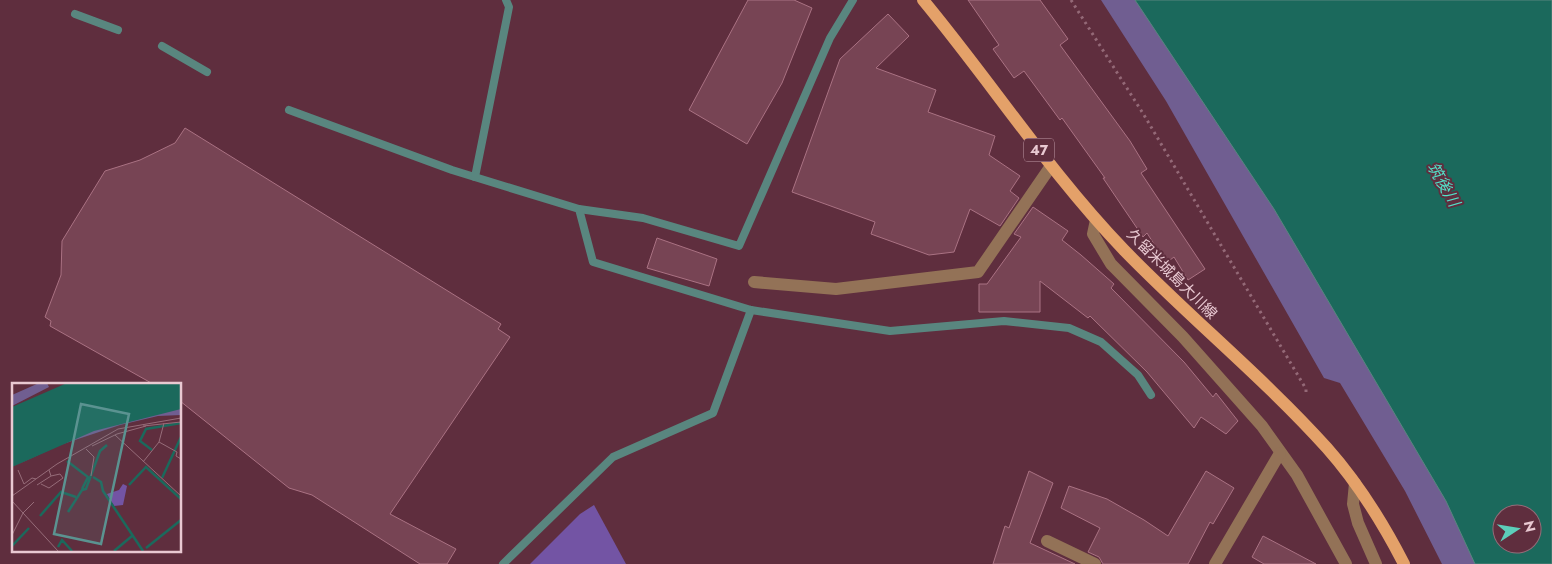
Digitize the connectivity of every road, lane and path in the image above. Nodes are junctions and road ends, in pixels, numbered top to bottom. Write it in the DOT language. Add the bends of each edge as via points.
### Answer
graph roads {
  1 [pos="923,0"];
  2 [pos="1071,0"];
  3 [pos="1051,166"];
  4 [pos="1096,220"];
  5 [pos="754,282"];
  6 [pos="1302,422"];
  7 [pos="1280,453"];
  8 [pos="1356,483"];
  9 [pos="1047,541"];
  10 [pos="1095,564"];
  11 [pos="1215,564"];
  12 [pos="1346,564"];
  13 [pos="1376,564"];
  14 [pos="1404,564"];
  1 -- 3 [label="main road, 久留米城島大川線 / 47"];
  2 -- 6 [label="path" via="1144,115 1306,389 1308,409"];
  3 -- 4 [label="main road, 久留米城島大川線 / 47"];
  3 -- 5 [label="street" via="978,272 836,289"];
  4 -- 6 [label="main road, 久留米城島大川線 / 47"];
  4 -- 7 [label="street" via="1093,234 1111,264 1189,344 1262,426"];
  6 -- 8 [label="main road, 久留米城島大川線 / 47"];
  7 -- 11 [label="street"];
  7 -- 12 [label="street" via="1297,475"];
  8 -- 13 [label="street" via="1355,514"];
  8 -- 14 [label="main road, 久留米城島大川線 / 47" via="1388,531"];
  9 -- 10 [label="street"];
}
